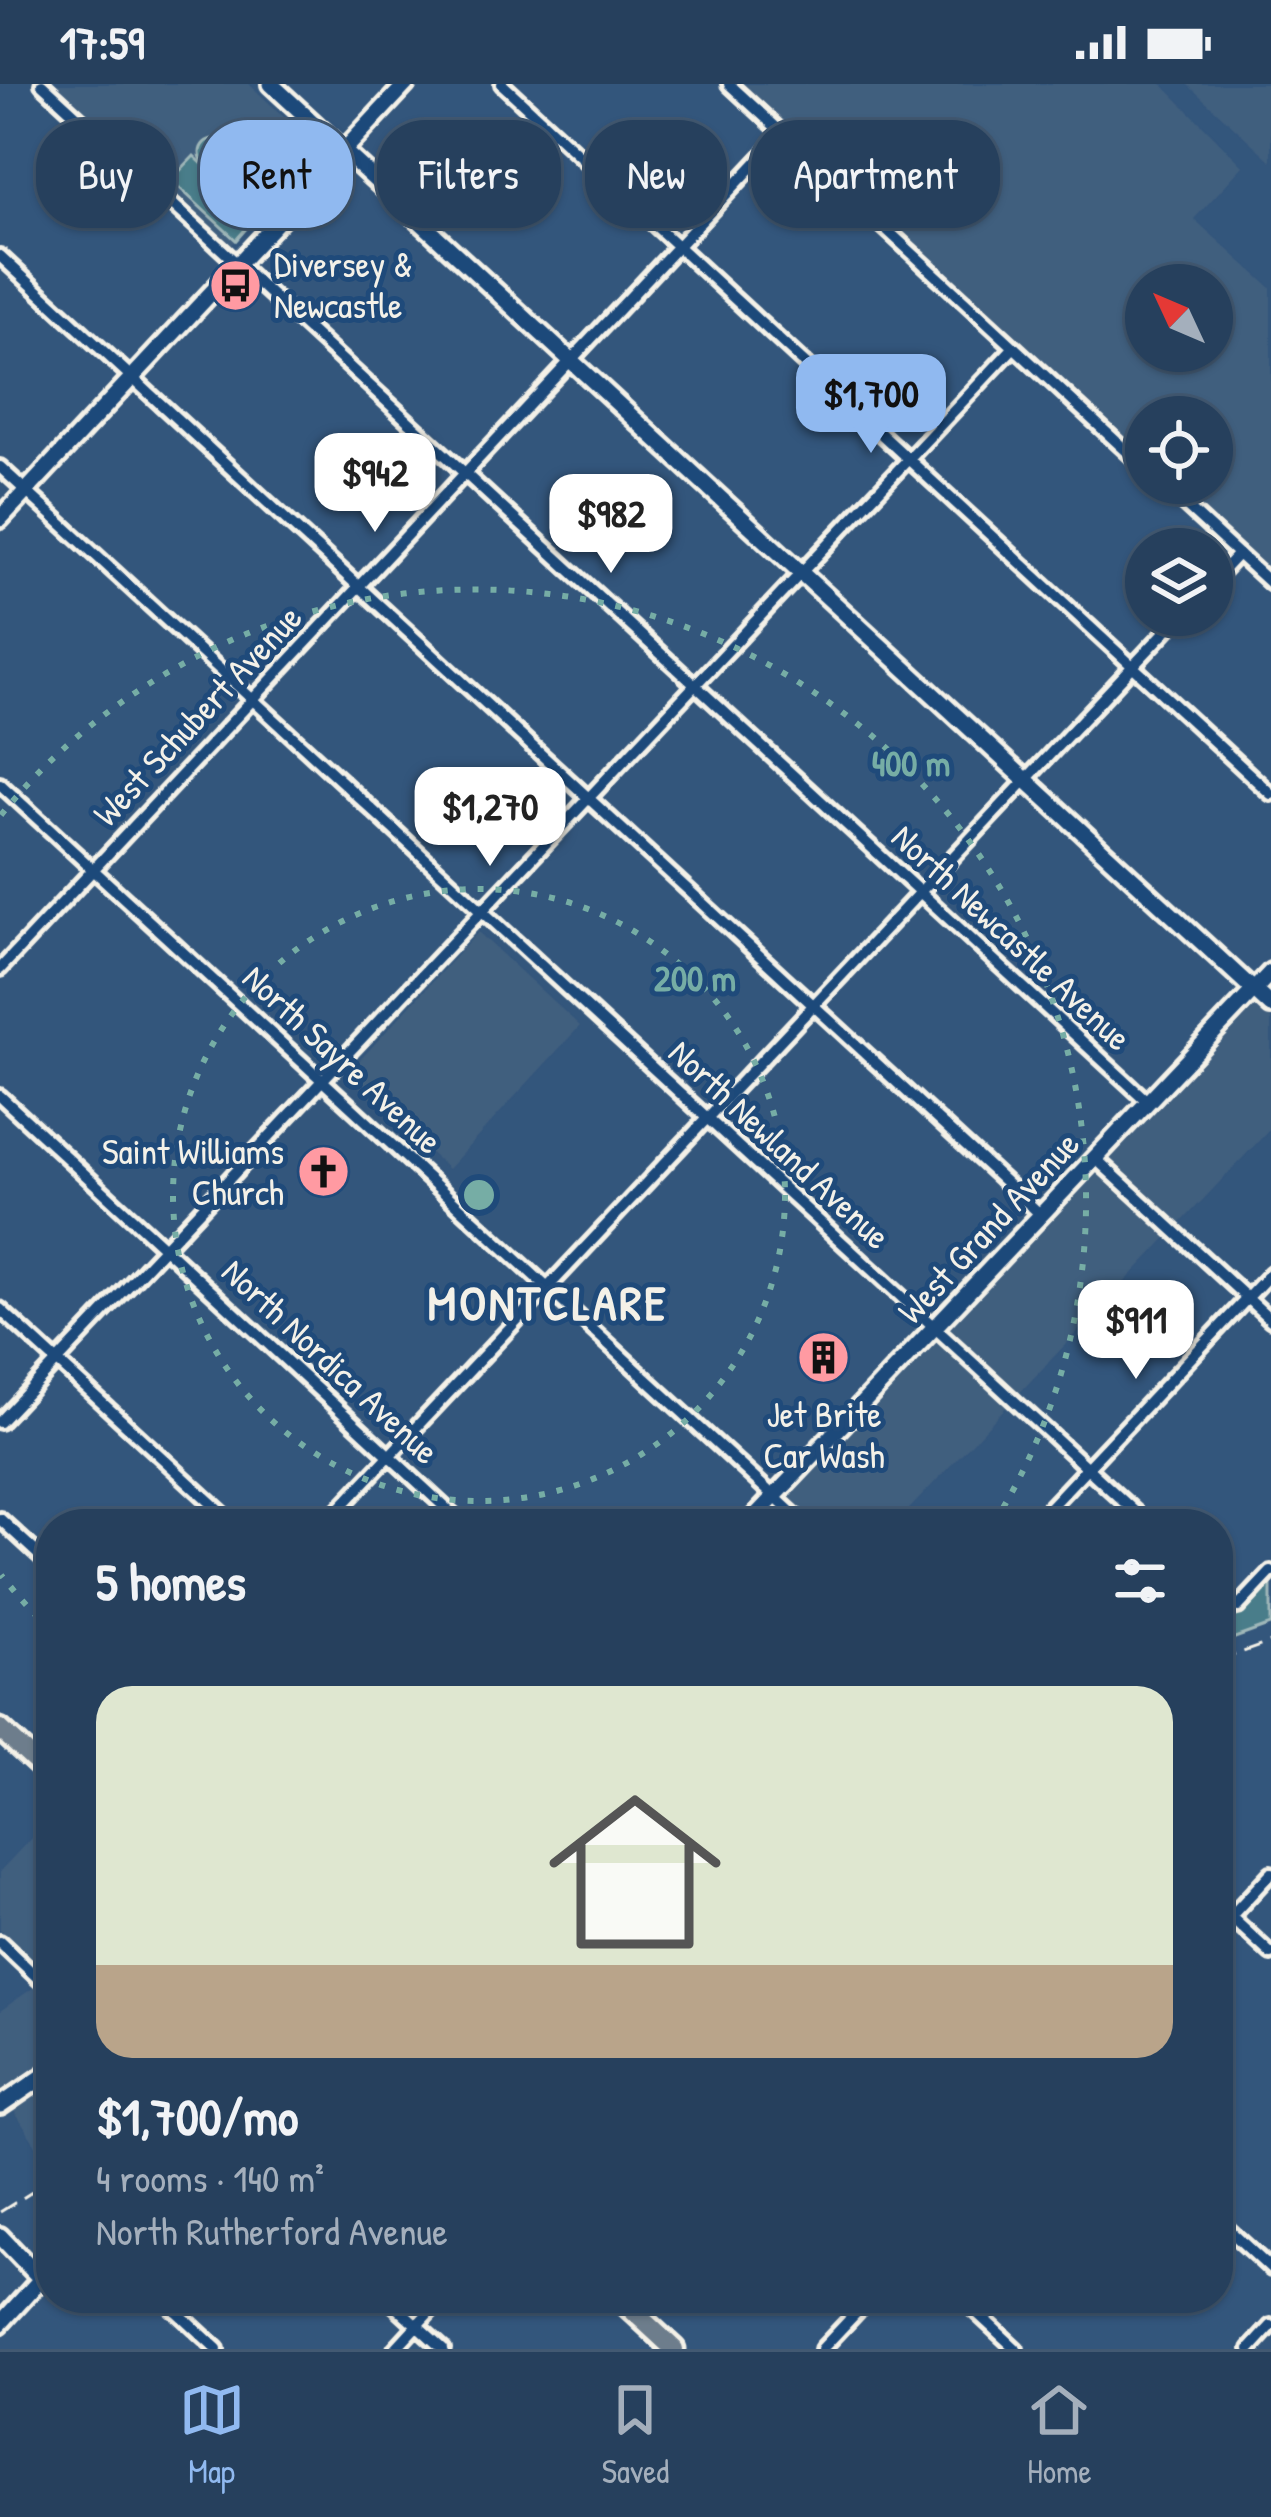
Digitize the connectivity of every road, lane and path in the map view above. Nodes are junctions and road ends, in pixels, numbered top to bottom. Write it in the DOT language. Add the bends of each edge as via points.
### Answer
graph roads {
  1 [pos="42,84"];
  2 [pos="271,84"];
  3 [pos="406,84"];
  4 [pos="502,84"];
  5 [pos="730,84"];
  6 [pos="310,120"];
  7 [pos="768,120"];
  8 [pos="353,141"];
  9 [pos="353,159"];
  10 [pos="751,168"];
  11 [pos="272,228"];
  12 [pos="885,228"];
  13 [pos="678,246"];
  14 [pos="0,256"];
  15 [pos="238,264"];
  16 [pos="1014,347"];
  17 [pos="571,361"];
  18 [pos="132,378"];
  19 [pos="1125,450"];
  20 [pos="908,459"];
  21 [pos="0,467"];
  22 [pos="465,473"];
  23 [pos="26,491"];
  24 [pos="1184,504"];
  25 [pos="0,519"];
  26 [pos="1238,554"];
  27 [pos="1233,559"];
  28 [pos="801,572"];
  29 [pos="1271,584"];
  30 [pos="359,586"];
  31 [pos="1161,636"];
  32 [pos="1133,666"];
  33 [pos="695,685"];
  34 [pos="252,700"];
  35 [pos="1026,780"];
  36 [pos="0,784"];
  37 [pos="1271,794"];
  38 [pos="588,798"];
  39 [pos="93,870"];
  40 [pos="920,892"];
  41 [pos="482,911"];
  42 [pos="0,969"];
  43 [pos="1271,972"];
  44 [pos="1254,990"];
  45 [pos="814,1005"];
  46 [pos="1271,1006"];
  47 [pos="322,1081"];
  48 [pos="0,1096"];
  49 [pos="1148,1102"];
  50 [pos="707,1118"];
  51 [pos="1095,1158"];
  52 [pos="1041,1215"];
  53 [pos="164,1248"];
  54 [pos="1271,1273"];
  55 [pos="548,1288"];
  56 [pos="1247,1298"];
  57 [pos="0,1309"];
  58 [pos="1271,1320"];
  59 [pos="934,1328"];
  60 [pos="57,1361"];
  61 [pos="0,1422"];
  62 [pos="389,1456"];
  63 [pos="1088,1468"];
  64 [pos="774,1497"];
  65 [pos="217,1509"];
  66 [pos="339,1509"];
  67 [pos="447,1509"];
  68 [pos="762,1509"];
  69 [pos="787,1509"];
  70 [pos="1048,1509"];
  71 [pos="1132,1509"];
  72 [pos="0,1520"];
  73 [pos="36,1552"];
  74 [pos="1271,1572"];
  75 [pos="1233,1602"];
  76 [pos="0,1729"];
  77 [pos="36,1762"];
  78 [pos="1271,1873"];
  79 [pos="1233,1913"];
  80 [pos="1233,1919"];
  81 [pos="0,1942"];
  82 [pos="1271,1954"];
  83 [pos="36,1976"];
  84 [pos="36,2081"];
  85 [pos="0,2106"];
  86 [pos="1233,2234"];
  87 [pos="0,2236"];
  88 [pos="36,2266"];
  89 [pos="1271,2269"];
  90 [pos="36,2285"];
  91 [pos="178,2313"];
  92 [pos="404,2313"];
  93 [pos="428,2313"];
  94 [pos="635,2313"];
  95 [pos="856,2313"];
  96 [pos="977,2313"];
  97 [pos="0,2324"];
  98 [pos="417,2325"];
  99 [pos="1271,2326"];
  100 [pos="217,2349"];
  101 [pos="395,2349"];
  102 [pos="443,2349"];
  103 [pos="674,2349"];
  104 [pos="822,2349"];
  105 [pos="1016,2349"];
  106 [pos="1250,2349"];
  1 -- 15 [label="street, North Newcastle Avenue"];
  2 -- 6 [label="street"];
  3 -- 8 [label="street"];
  4 -- 13 [label="street"];
  5 -- 7 [label="street"];
  9 -- 17 [label="street"];
  10 -- 13 [label="street, West Schubert Avenue"];
  11 -- 15 [label="street"];
  12 -- 16 [label="street"];
  13 -- 17 [label="street, West Schubert Avenue"];
  13 -- 20 [label="street"];
  14 -- 18 [label="street"];
  15 -- 18 [label="street"];
  15 -- 22 [label="street, North Newcastle Avenue"];
  16 -- 19 [label="street"];
  16 -- 20 [label="street"];
  17 -- 22 [label="street, West Schubert Avenue"];
  17 -- 28 [label="street"];
  18 -- 23 [label="street"];
  18 -- 30 [label="street"];
  20 -- 28 [label="street"];
  20 -- 32 [label="street"];
  21 -- 23 [label="street, North Newland Avenue"];
  22 -- 30 [label="street, West Schubert Avenue"];
  22 -- 33 [label="street, North Newcastle Avenue"];
  23 -- 25 [label="street"];
  23 -- 34 [label="street, North Newland Avenue"];
  24 -- 26 [label="street"];
  26 -- 27 [label="street"];
  26 -- 29 [label="street"];
  28 -- 33 [label="street"];
  28 -- 35 [label="street"];
  30 -- 34 [label="street, West Schubert Avenue"];
  30 -- 38 [label="street"];
  31 -- 32 [label="street"];
  32 -- 35 [label="street"];
  32 -- 37 [label="street"];
  33 -- 38 [label="street"];
  33 -- 40 [label="street, North Newcastle Avenue"];
  34 -- 39 [label="street, West Schubert Avenue"];
  34 -- 41 [label="street, North Newland Avenue"];
  35 -- 40 [label="street"];
  35 -- 44 [label="street"];
  36 -- 39 [label="street, North Sayre Avenue"];
  38 -- 41 [label="street"];
  38 -- 45 [label="street"];
  39 -- 42 [label="street, West Schubert Avenue"];
  39 -- 47 [label="street, North Sayre Avenue"];
  40 -- 45 [label="street"];
  40 -- 49 [label="street, North Newcastle Avenue"];
  41 -- 47 [label="street"];
  41 -- 50 [label="street, North Newland Avenue"];
  43 -- 44 [label="street, West Grand Avenue"];
  44 -- 46 [label="street"];
  44 -- 49 [label="street, West Grand Avenue"];
  45 -- 50 [label="street"];
  45 -- 52 [label="street"];
  47 -- 53 [label="street"];
  47 -- 55 [label="street, North Sayre Avenue"];
  48 -- 53 [label="street, North Nordica Avenue"];
  49 -- 51 [label="street, West Grand Avenue"];
  50 -- 55 [label="street"];
  50 -- 59 [label="street, North Newland Avenue"];
  51 -- 52 [label="street, West Grand Avenue"];
  51 -- 56 [label="street"];
  52 -- 59 [label="street, West Grand Avenue"];
  53 -- 60 [label="street"];
  53 -- 62 [label="street, North Nordica Avenue"];
  54 -- 56 [label="street"];
  55 -- 62 [label="street"];
  55 -- 64 [label="street, North Sayre Avenue"];
  56 -- 58 [label="street"];
  56 -- 63 [label="street"];
  57 -- 60 [label="street"];
  59 -- 63 [label="street, North Newland Avenue"];
  59 -- 64 [label="street, West Grand Avenue"];
  60 -- 61 [label="street"];
  60 -- 65 [label="street"];
  62 -- 66 [label="street"];
  62 -- 67 [label="street, North Nordica Avenue"];
  63 -- 70 [label="street"];
  63 -- 71 [label="street, North Newland Avenue"];
  64 -- 68 [label="street, West Grand Avenue"];
  64 -- 69 [label="street, North Sayre Avenue"];
  72 -- 73 [label="street"];
  74 -- 75 [label="street" via="1238,1607"];
  76 -- 77 [label="main road"];
  78 -- 79 [label="street"];
  80 -- 82 [label="street"];
  81 -- 83 [label="street"];
  84 -- 85 [label="street"];
  86 -- 89 [label="street"];
  87 -- 88 [label="street"];
  90 -- 97 [label="street"];
  91 -- 100 [label="street"];
  92 -- 98 [label="street"];
  93 -- 98 [label="street"];
  94 -- 103 [label="main road"];
  95 -- 104 [label="street"];
  96 -- 105 [label="street"];
  98 -- 101 [label="street"];
  98 -- 102 [label="street"];
  99 -- 106 [label="street"];
}
